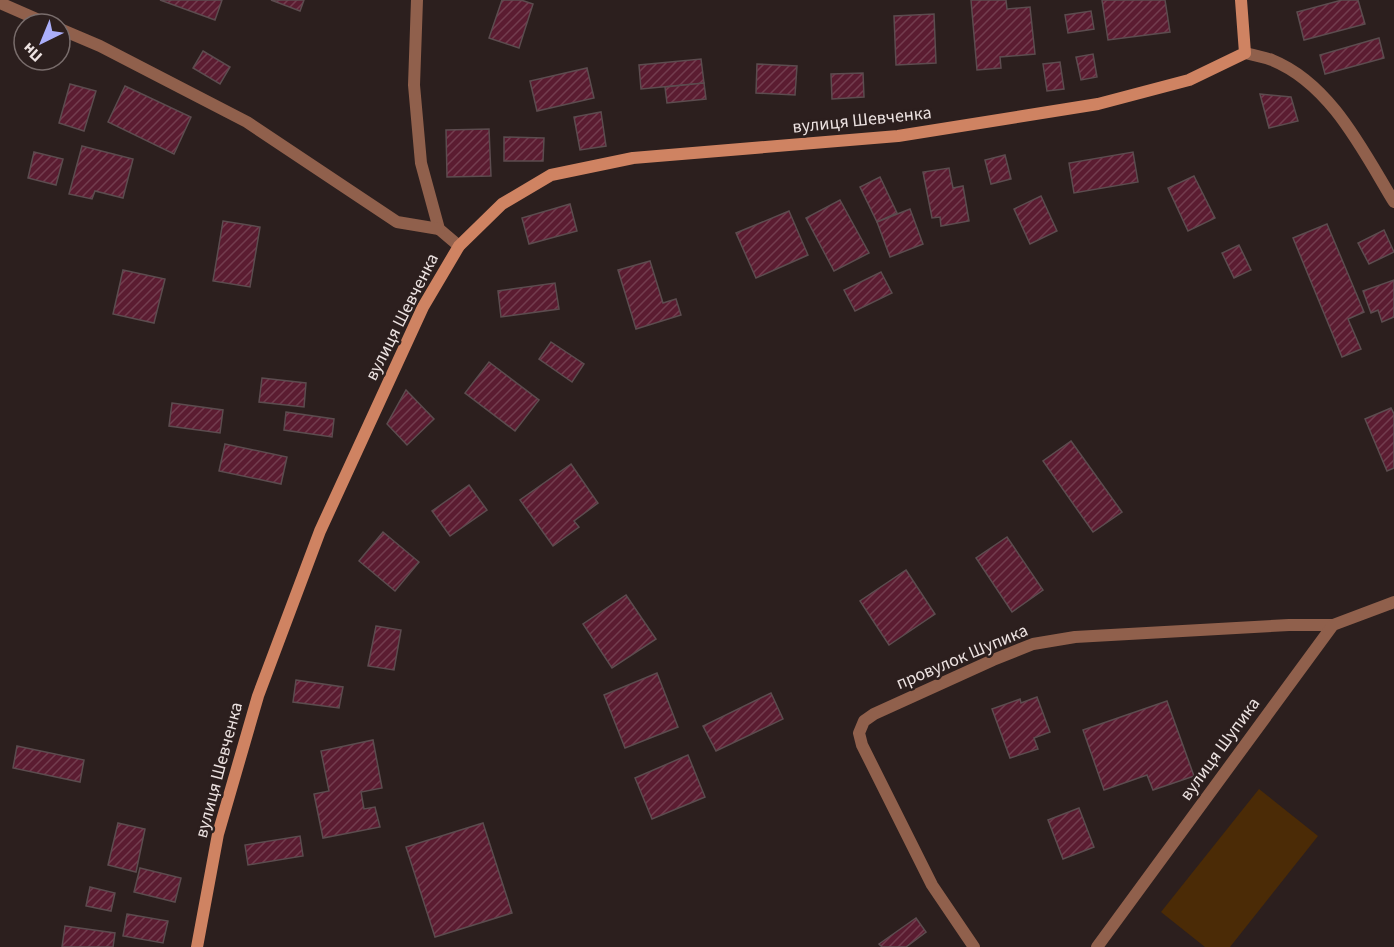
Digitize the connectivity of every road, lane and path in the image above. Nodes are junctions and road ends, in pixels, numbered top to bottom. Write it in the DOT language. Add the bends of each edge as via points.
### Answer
graph roads {
  1 [pos="417,0"];
  2 [pos="1241,0"];
  3 [pos="0,3"];
  4 [pos="21,12"];
  5 [pos="72,34"];
  6 [pos="1245,53"];
  7 [pos="1394,202"];
  8 [pos="438,230"];
  9 [pos="459,246"];
  10 [pos="1394,602"];
  11 [pos="1333,625"];
  12 [pos="197,947"];
  13 [pos="974,947"];
  14 [pos="1097,947"];
  1 -- 8 [label="street" via="414,85 421,163"];
  2 -- 6 [label="street"];
  3 -- 4 [label="street"];
  5 -- 8 [label="street" via="247,122 397,222"];
  6 -- 7 [label="street" via="1272,60 1310,83 1346,122"];
  6 -- 9 [label="street, вулиця Шевченка" via="1189,80 1098,104 898,136 633,158 551,175 502,204"];
  8 -- 9 [label="street"];
  9 -- 12 [label="street, вулиця Шевченка" via="423,307 320,531 266,674 218,834"];
  10 -- 11 [label="street"];
  11 -- 13 [label="street, провулок Шупика" via="1075,637 1033,644 884,709 864,722 859,733 862,744 932,885"];
  11 -- 14 [label="street, вулиця Шупика"];
}
